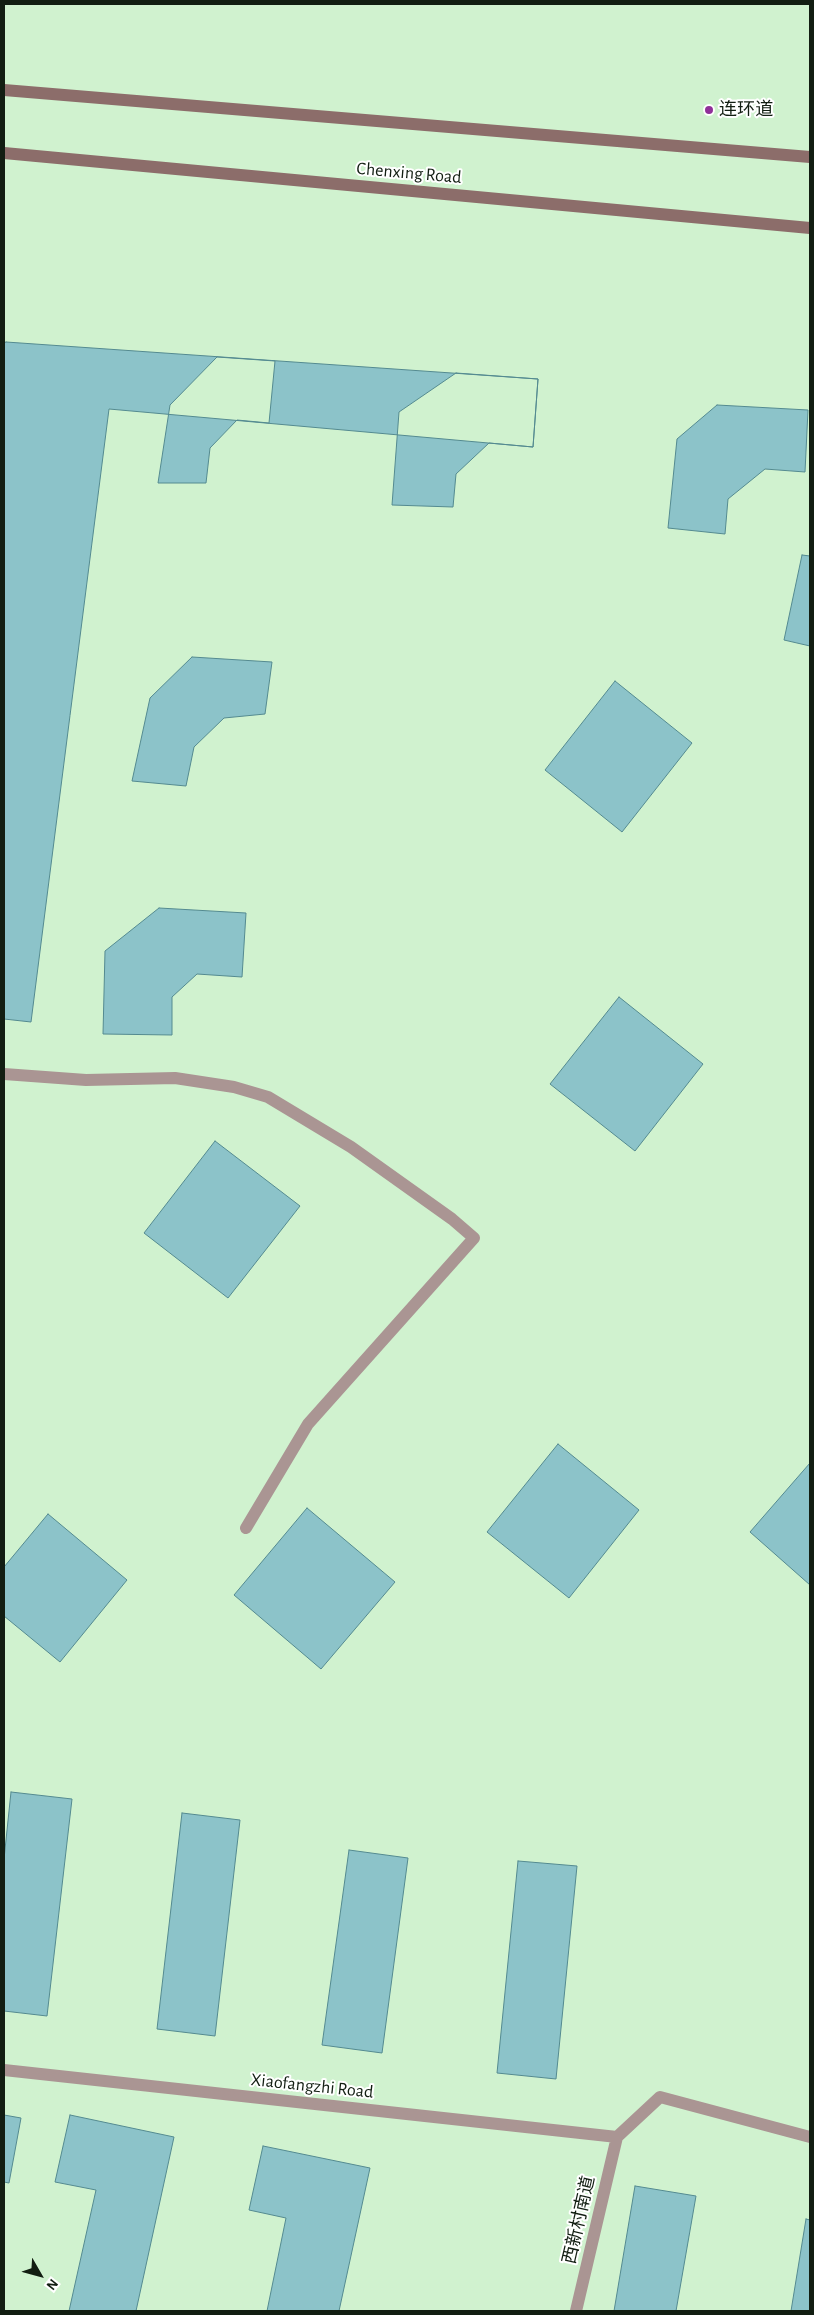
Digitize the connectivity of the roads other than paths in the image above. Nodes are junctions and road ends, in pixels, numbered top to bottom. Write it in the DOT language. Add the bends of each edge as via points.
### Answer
graph roads {
  1 [pos="4,90"];
  2 [pos="4,153"];
  3 [pos="810,157"];
  4 [pos="810,228"];
  5 [pos="4,1074"];
  6 [pos="246,1528"];
  7 [pos="4,2070"];
  8 [pos="617,2137"];
  9 [pos="810,2137"];
  10 [pos="576,2311"];
  1 -- 3 [label="main road"];
  2 -- 4 [label="main road, Chenxing Road"];
  5 -- 6 [label="street" via="86,1080 175,1078 234,1087 268,1097 351,1147 474,1238 308,1424"];
  7 -- 8 [label="street, Xiaofangzhi Road"];
  8 -- 9 [label="street" via="660,2097"];
  8 -- 10 [label="street, 西新村南道"];
}
